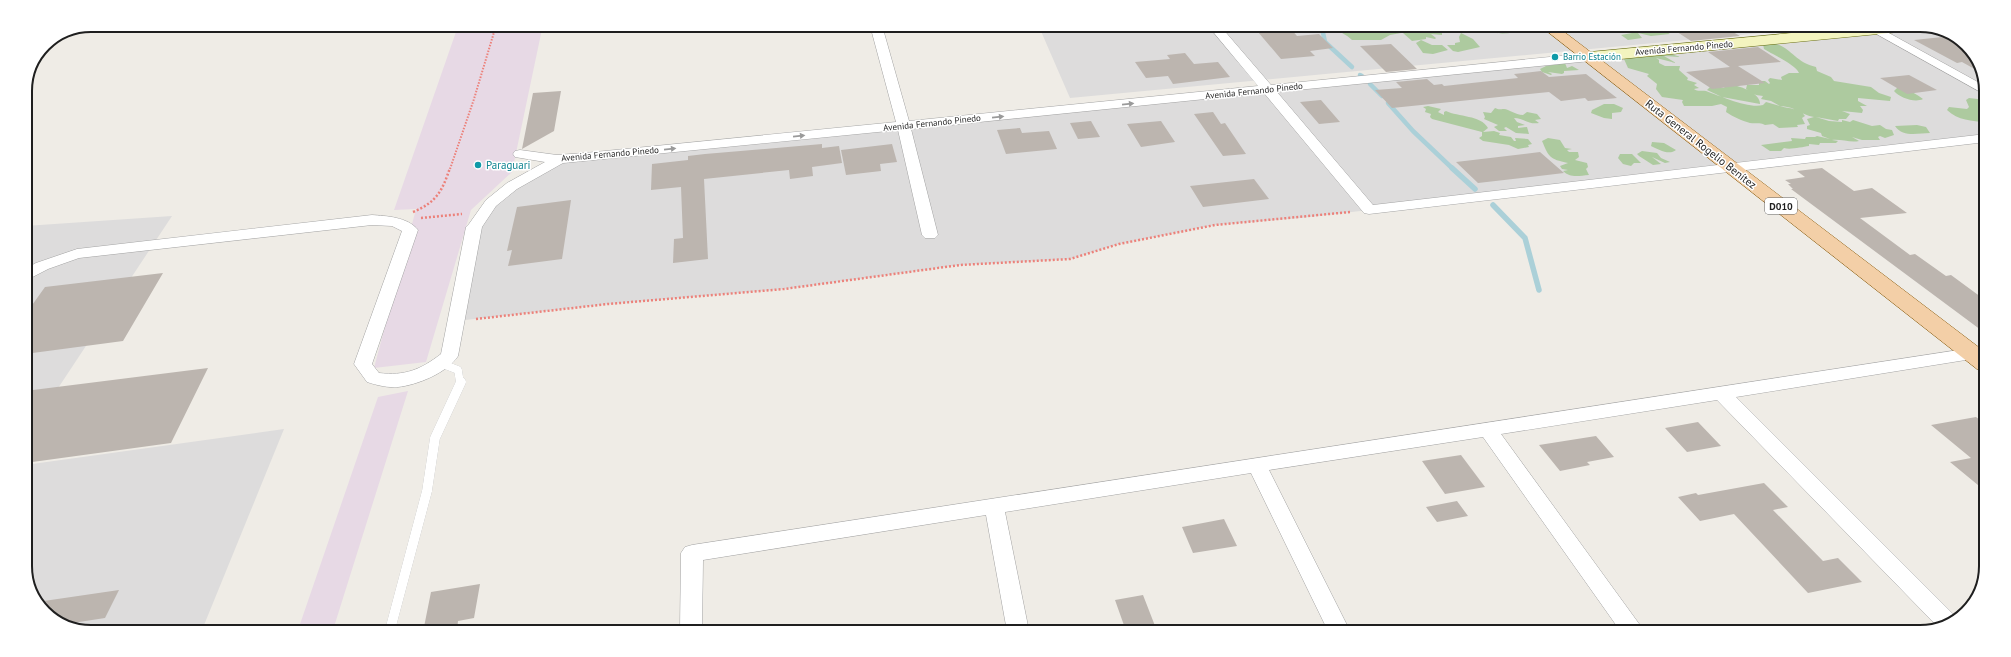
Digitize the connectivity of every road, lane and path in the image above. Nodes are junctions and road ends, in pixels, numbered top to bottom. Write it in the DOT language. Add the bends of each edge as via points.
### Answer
graph roads {
  1 [pos="494,32"];
  2 [pos="878,32"];
  3 [pos="1219,32"];
  4 [pos="1555,32"];
  5 [pos="1787,32"];
  6 [pos="1838,32"];
  7 [pos="1878,32"];
  8 [pos="1585,54"];
  9 [pos="1263,85"];
  10 [pos="1979,87"];
  11 [pos="903,120"];
  12 [pos="1979,139"];
  13 [pos="579,148"];
  14 [pos="557,159"];
  15 [pos="1732,168"];
  16 [pos="486,210"];
  17 [pos="1369,210"];
  18 [pos="390,221"];
  19 [pos="930,235"];
  20 [pos="32,272"];
  21 [pos="456,321"];
  22 [pos="1978,359"];
  23 [pos="440,363"];
  24 [pos="1721,393"];
  25 [pos="1488,430"];
  26 [pos="1257,465"];
  27 [pos="994,506"];
  28 [pos="1945,619"];
  29 [pos="391,625"];
  30 [pos="691,625"];
  31 [pos="1017,625"];
  32 [pos="1336,625"];
  33 [pos="1629,625"];
  1 -- 18 [label="path" via="442,190 435,200 425,207"];
  2 -- 11 [label="street"];
  3 -- 9 [label="street"];
  4 -- 8 [label="main road, Ruta General Rogelio Benítez / D010"];
  5 -- 8 [label="street, Avenida Fernando Pinedo"];
  6 -- 8 [label="street, Avenida Fernando Pinedo"];
  7 -- 10 [label="street"];
  8 -- 9 [label="street, Avenida Fernando Pinedo"];
  8 -- 15 [label="main road, Ruta General Rogelio Benítez / D010"];
  9 -- 11 [label="street, Avenida Fernando Pinedo"];
  9 -- 17 [label="street"];
  11 -- 13 [label="street, Avenida Fernando Pinedo"];
  14 -- 11 [label="street, Avenida Fernando Pinedo, one-way"];
  11 -- 19 [label="street"];
  12 -- 15 [label="street"];
  13 -- 14 [label="street"];
  13 -- 14 [label="street, Avenida Fernando Pinedo" via="520,154"];
  14 -- 16 [label="street" via="512,186"];
  15 -- 17 [label="street"];
  15 -- 22 [label="main road, Ruta General Rogelio Benítez / D010"];
  16 -- 18 [label="path"];
  16 -- 21 [label="street" via="474,227"];
  17 -- 21 [label="path" via="1215,225 1119,244 1070,259 960,265 784,289 608,304"];
  18 -- 20 [label="street" via="372,220 77,254"];
  18 -- 23 [label="street" via="402,224 410,230 363,364 373,378 397,381 430,371"];
  21 -- 23 [label="street" via="449,356"];
  22 -- 24 [label="street"];
  23 -- 29 [label="lane" via="458,370 461,382 435,438 427,491"];
  24 -- 25 [label="street"];
  24 -- 28 [label="street"];
  25 -- 26 [label="street"];
  25 -- 33 [label="street"];
  26 -- 27 [label="street"];
  26 -- 32 [label="street"];
  27 -- 30 [label="street" via="692,554"];
  27 -- 31 [label="street"];
}
